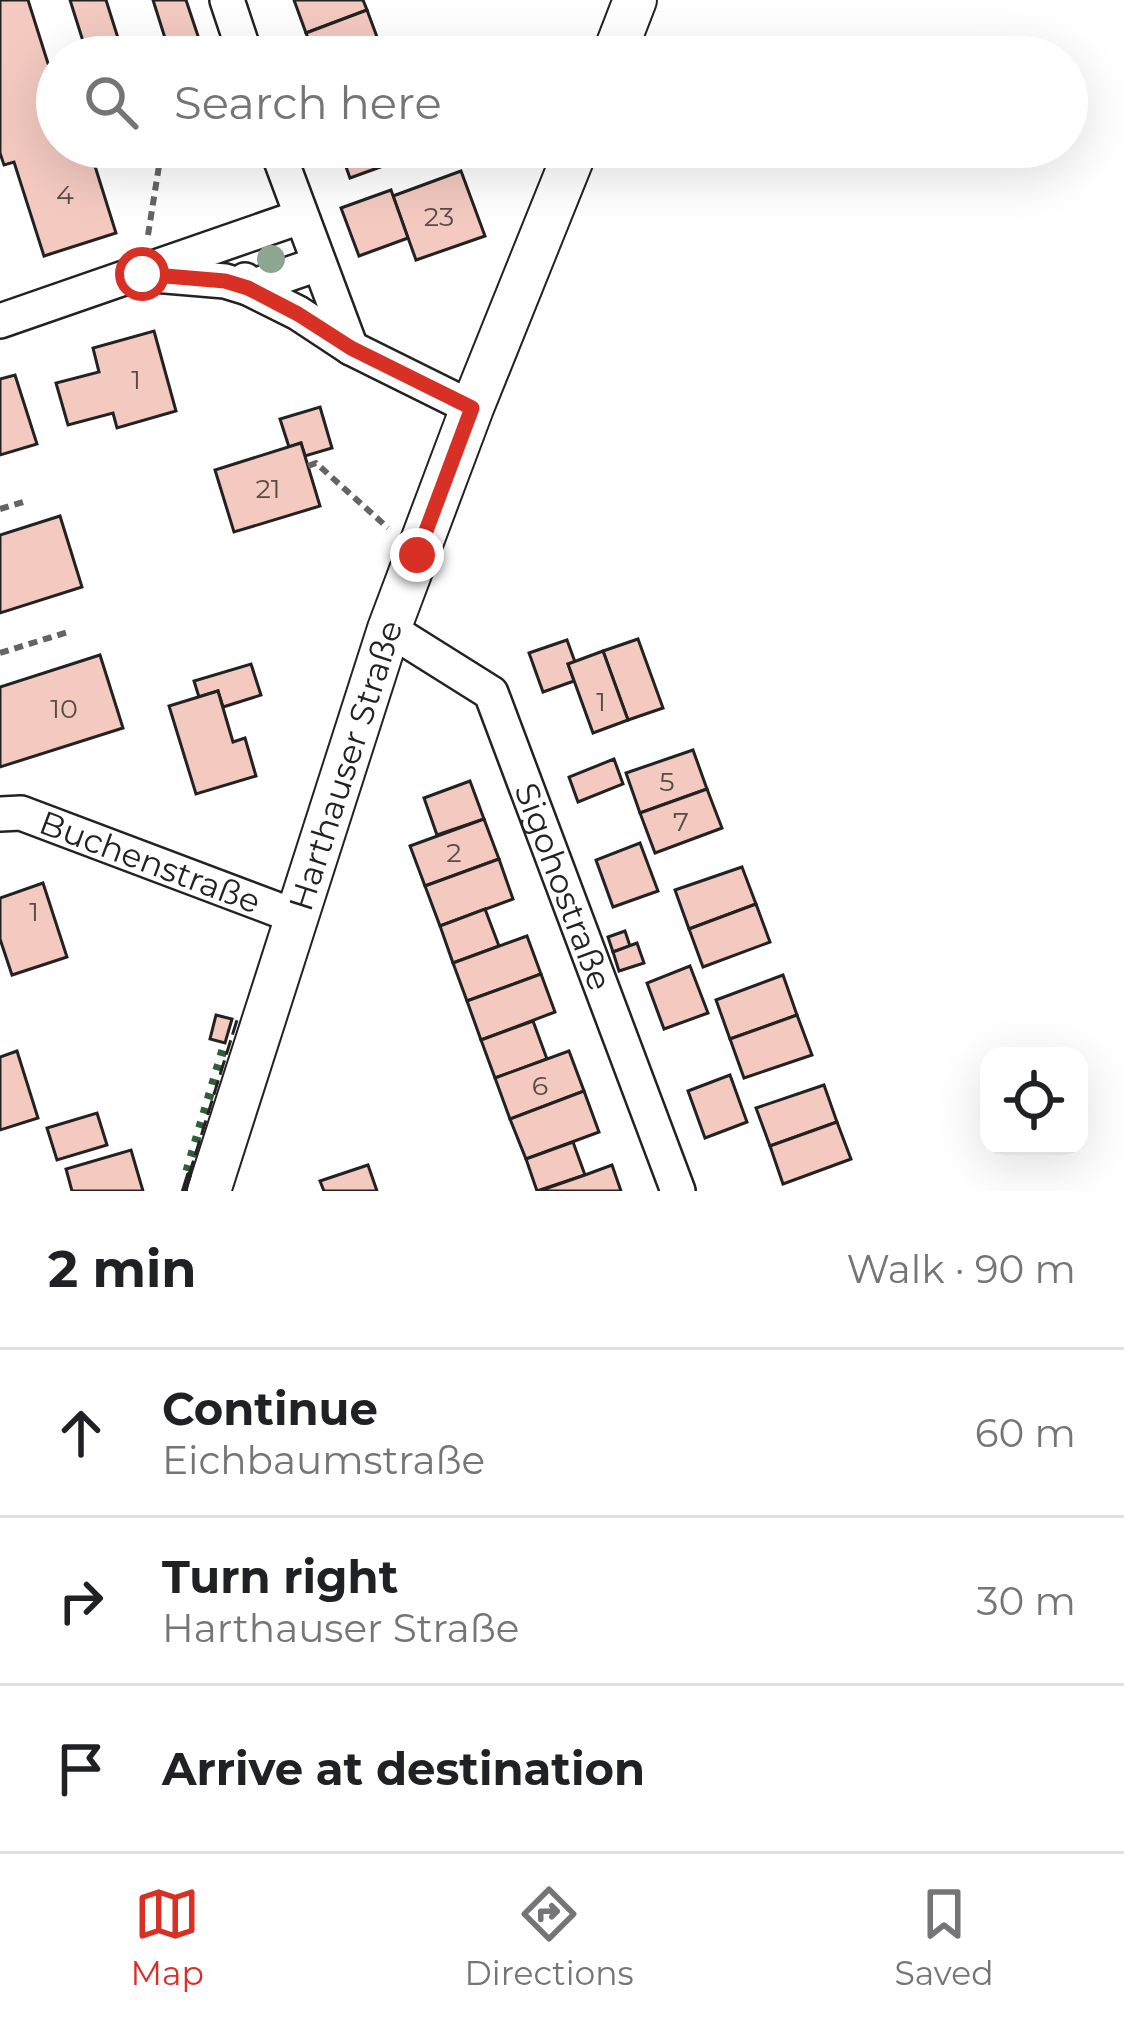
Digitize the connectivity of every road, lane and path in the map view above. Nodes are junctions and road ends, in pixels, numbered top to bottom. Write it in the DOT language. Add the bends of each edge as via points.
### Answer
graph roads {
  1 [pos="227,0"];
  2 [pos="635,0"];
  3 [pos="239,36"];
  4 [pos="621,36"];
  5 [pos="159,168"];
  6 [pos="284,168"];
  7 [pos="569,168"];
  8 [pos="301,217"];
  9 [pos="229,239"];
  10 [pos="318,265"];
  11 [pos="142,274"];
  12 [pos="248,288"];
  13 [pos="0,321"];
  14 [pos="351,348"];
  15 [pos="472,408"];
  16 [pos="308,466"];
  17 [pos="27,501"];
  18 [pos="0,509"];
  19 [pos="393,533"];
  20 [pos="389,629"];
  21 [pos="68,632"];
  22 [pos="0,653"];
  23 [pos="0,814"];
  24 [pos="297,917"];
  25 [pos="209,1191"];
  26 [pos="678,1191"];
  1 -- 3 [label="street"];
  2 -- 4 [label="street"];
  5 -- 11 [label="path"];
  6 -- 8 [label="street"];
  7 -- 15 [label="street, Harthauser Straße"];
  8 -- 9 [label="street"];
  8 -- 10 [label="street"];
  9 -- 11 [label="street"];
  9 -- 12 [label="street"];
  10 -- 12 [label="street"];
  10 -- 14 [label="street"];
  11 -- 12 [label="street"];
  11 -- 13 [label="street"];
  12 -- 14 [label="street"];
  14 -- 15 [label="street"];
  15 -- 20 [label="street, Harthauser Straße"];
  16 -- 19 [label="path" via="316,463"];
  17 -- 18 [label="path"];
  20 -- 24 [label="street, Harthauser Straße"];
  20 -- 26 [label="street, Sigohostraße" via="491,693"];
  21 -- 22 [label="path"];
  23 -- 24 [label="street, Buchenstraße" via="21,813"];
  24 -- 25 [label="street, Harthauser Straße"];
}
